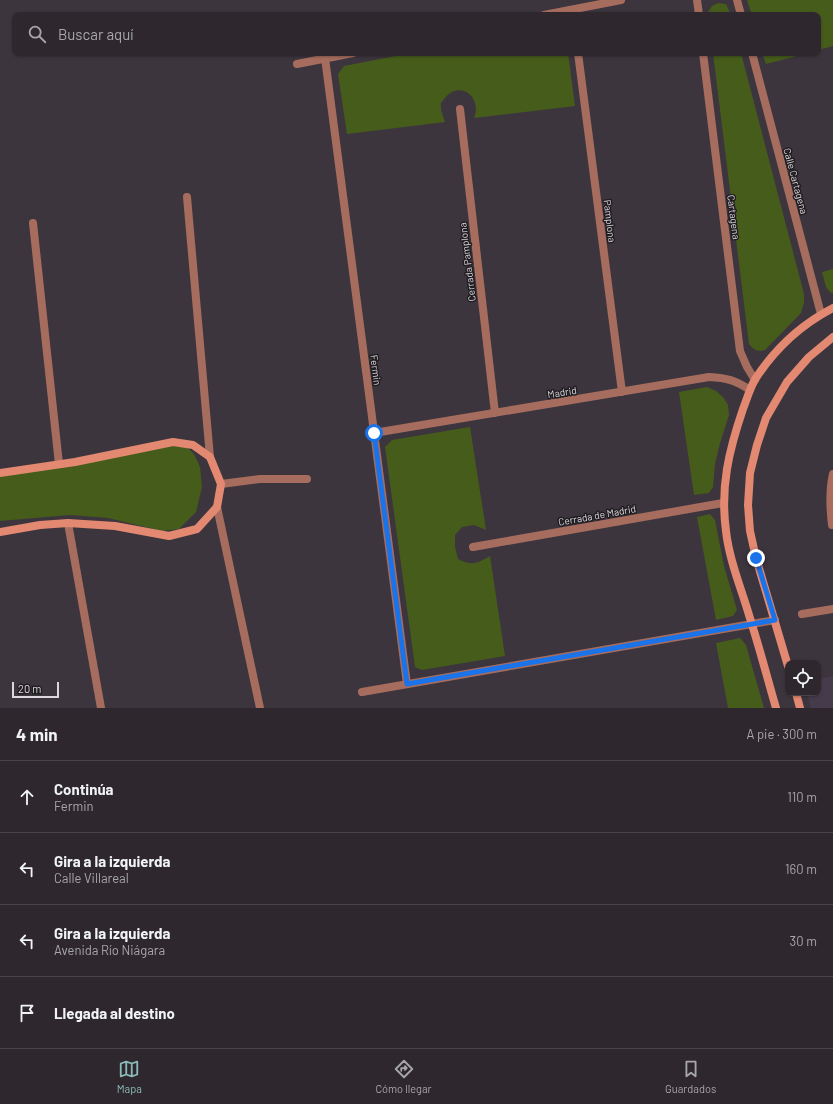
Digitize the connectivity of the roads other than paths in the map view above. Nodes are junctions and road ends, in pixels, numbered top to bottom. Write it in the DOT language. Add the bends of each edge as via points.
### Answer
graph roads {
  1 [pos="621,0"];
  2 [pos="697,0"];
  3 [pos="738,2"];
  4 [pos="573,12"];
  5 [pos="699,12"];
  6 [pos="740,12"];
  7 [pos="337,56"];
  8 [pos="578,56"];
  9 [pos="703,56"];
  10 [pos="753,56"];
  11 [pos="326,58"];
  12 [pos="298,64"];
  13 [pos="460,109"];
  14 [pos="187,196"];
  15 [pos="33,223"];
  16 [pos="833,308"];
  17 [pos="821,314"];
  18 [pos="833,337"];
  19 [pos="755,380"];
  20 [pos="750,390"];
  21 [pos="622,392"];
  22 [pos="495,413"];
  23 [pos="374,433"];
  24 [pos="210,457"];
  25 [pos="59,464"];
  26 [pos="0,473"];
  27 [pos="833,474"];
  28 [pos="308,479"];
  29 [pos="221,484"];
  30 [pos="832,484"];
  31 [pos="724,503"];
  32 [pos="217,507"];
  33 [pos="68,523"];
  34 [pos="832,525"];
  35 [pos="0,532"];
  36 [pos="473,547"];
  37 [pos="833,609"];
  38 [pos="802,614"];
  39 [pos="775,620"];
  40 [pos="752,624"];
  41 [pos="786,660"];
  42 [pos="407,684"];
  43 [pos="362,692"];
  44 [pos="797,696"];
  45 [pos="101,708"];
  46 [pos="260,708"];
  47 [pos="776,708"];
  48 [pos="800,708"];
  1 -- 4 [label="street"];
  2 -- 5 [label="street"];
  3 -- 6 [label="street"];
  7 -- 11 [label="street"];
  8 -- 21 [label="street, Pamplona"];
  9 -- 19 [label="street, Cartagena" via="740,351"];
  10 -- 17 [label="street, Calle Cartagena"];
  11 -- 12 [label="street"];
  11 -- 23 [label="street, Fermin"];
  13 -- 22 [label="street, Cerrada Pamplona"];
  14 -- 24 [label="street"];
  15 -- 25 [label="street"];
  16 -- 17 [label="street"];
  17 -- 19 [label="street" via="792,336"];
  18 -- 39 [label="street" via="809,357 787,382 766,418 750,473 750,530"];
  19 -- 20 [label="street"];
  20 -- 21 [label="street, Madrid" via="724,377 710,377"];
  20 -- 31 [label="street" via="727,465"];
  21 -- 22 [label="street, Madrid"];
  22 -- 23 [label="street, Madrid"];
  23 -- 42 [label="street, Fermin"];
  24 -- 25 [label="street" via="193,445 173,442"];
  24 -- 29 [label="street"];
  25 -- 26 [label="street"];
  27 -- 30 [label="street"];
  28 -- 29 [label="street" via="260,479"];
  29 -- 32 [label="street"];
  30 -- 34 [label="street"];
  31 -- 36 [label="street, Cerrada de Madrid"];
  31 -- 40 [label="street" via="726,532"];
  32 -- 33 [label="street" via="197,529 169,536 115,526"];
  32 -- 46 [label="street"];
  33 -- 35 [label="street"];
  33 -- 45 [label="street"];
  37 -- 38 [label="street"];
  39 -- 40 [label="street"];
  39 -- 41 [label="street"];
  40 -- 42 [label="street"];
  40 -- 47 [label="street"];
  42 -- 43 [label="street"];
  44 -- 48 [label="street"];
}
